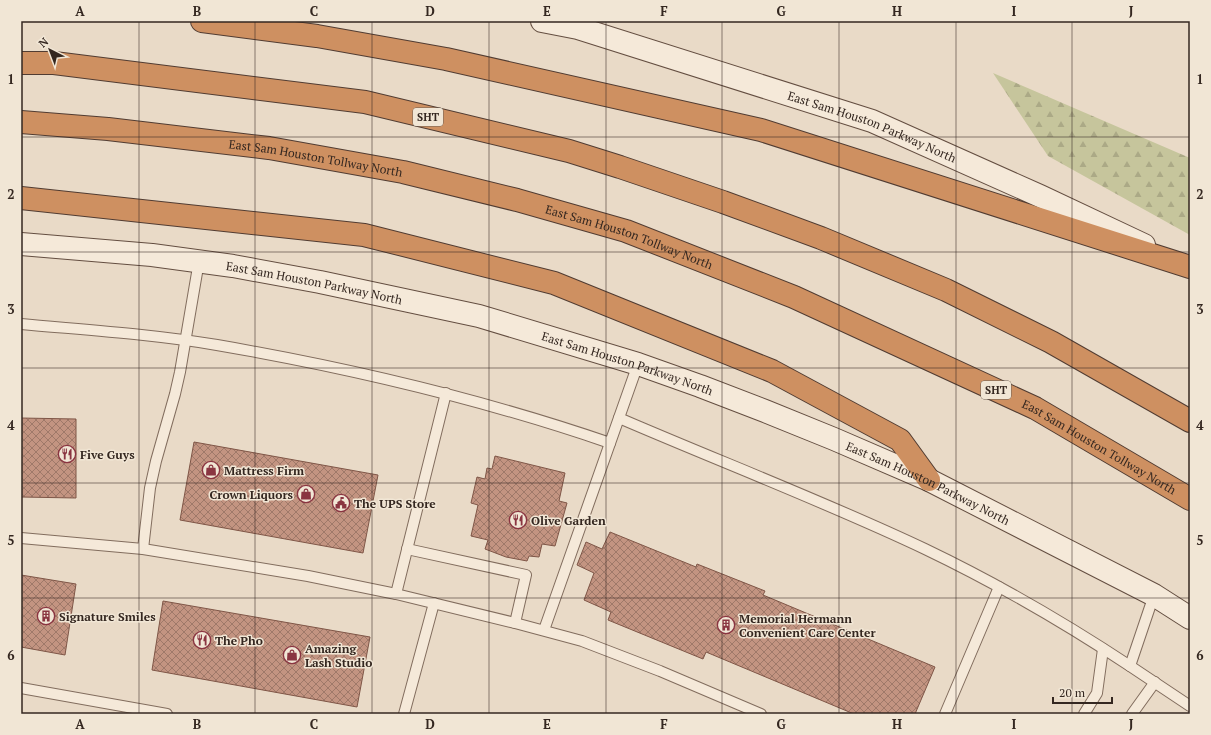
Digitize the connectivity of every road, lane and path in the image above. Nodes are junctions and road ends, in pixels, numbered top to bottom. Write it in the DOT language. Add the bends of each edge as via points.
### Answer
graph roads {
  1 [pos="202,21"];
  2 [pos="542,21"];
  3 [pos="21,63"];
  4 [pos="21,122"];
  5 [pos="21,198"];
  6 [pos="21,244"];
  7 [pos="199,261"];
  8 [pos="1190,266"];
  9 [pos="21,324"];
  10 [pos="185,341"];
  11 [pos="638,364"];
  12 [pos="446,393"];
  13 [pos="619,418"];
  14 [pos="1190,421"];
  15 [pos="610,443"];
  16 [pos="929,480"];
  17 [pos="1190,499"];
  18 [pos="21,538"];
  19 [pos="143,549"];
  20 [pos="407,549"];
  21 [pos="999,587"];
  22 [pos="396,594"];
  23 [pos="1154,595"];
  24 [pos="434,603"];
  25 [pos="1190,618"];
  26 [pos="515,623"];
  27 [pos="544,630"];
  28 [pos="1103,649"];
  29 [pos="1130,666"];
  30 [pos="1155,682"];
  31 [pos="21,688"];
  32 [pos="1190,706"];
  33 [pos="167,714"];
  34 [pos="404,714"];
  35 [pos="761,714"];
  36 [pos="945,714"];
  37 [pos="1084,714"];
  38 [pos="1132,714"];
  1 -- 8 [label="highway" via="317,36 446,58 761,130"];
  2 -- 8 [label="main road, East Sam Houston Parkway North" via="578,28 872,121"];
  3 -- 14 [label="highway, SHT" via="54,63 365,102 576,153 702,194 821,238 946,290 1051,342"];
  4 -- 17 [label="highway, East Sam Houston Tollway North / SHT" via="108,129 269,148 403,172 517,200 626,232 794,297 1035,408"];
  5 -- 16 [label="highway" via="364,235 554,283 772,371 900,440"];
  6 -- 7 [label="main road, East Sam Houston Parkway North" via="152,254"];
  7 -- 10 [label="lane"];
  7 -- 11 [label="main road, East Sam Houston Parkway North" via="320,282 465,313"];
  9 -- 10 [label="lane"];
  10 -- 12 [label="lane" via="316,364"];
  10 -- 19 [label="lane" via="175,394 150,488"];
  11 -- 13 [label="lane"];
  11 -- 16 [label="main road, East Sam Houston Parkway North" via="779,416"];
  12 -- 15 [label="lane" via="529,416"];
  12 -- 20 [label="lane"];
  13 -- 15 [label="lane"];
  13 -- 21 [label="lane" via="898,537"];
  15 -- 27 [label="lane"];
  16 -- 23 [label="main road, East Sam Houston Parkway North"];
  18 -- 19 [label="lane"];
  19 -- 22 [label="lane" via="308,576"];
  20 -- 22 [label="lane"];
  20 -- 26 [label="lane" via="526,575"];
  21 -- 28 [label="lane"];
  21 -- 36 [label="lane"];
  22 -- 24 [label="lane"];
  23 -- 25 [label="main road, East Sam Houston Parkway North"];
  23 -- 29 [label="lane"];
  24 -- 26 [label="lane"];
  24 -- 34 [label="lane"];
  26 -- 27 [label="lane"];
  27 -- 35 [label="lane" via="660,671"];
  28 -- 29 [label="lane"];
  28 -- 37 [label="lane" via="1097,693"];
  29 -- 30 [label="lane"];
  30 -- 32 [label="lane"];
  30 -- 38 [label="lane"];
  31 -- 33 [label="lane"];
}
